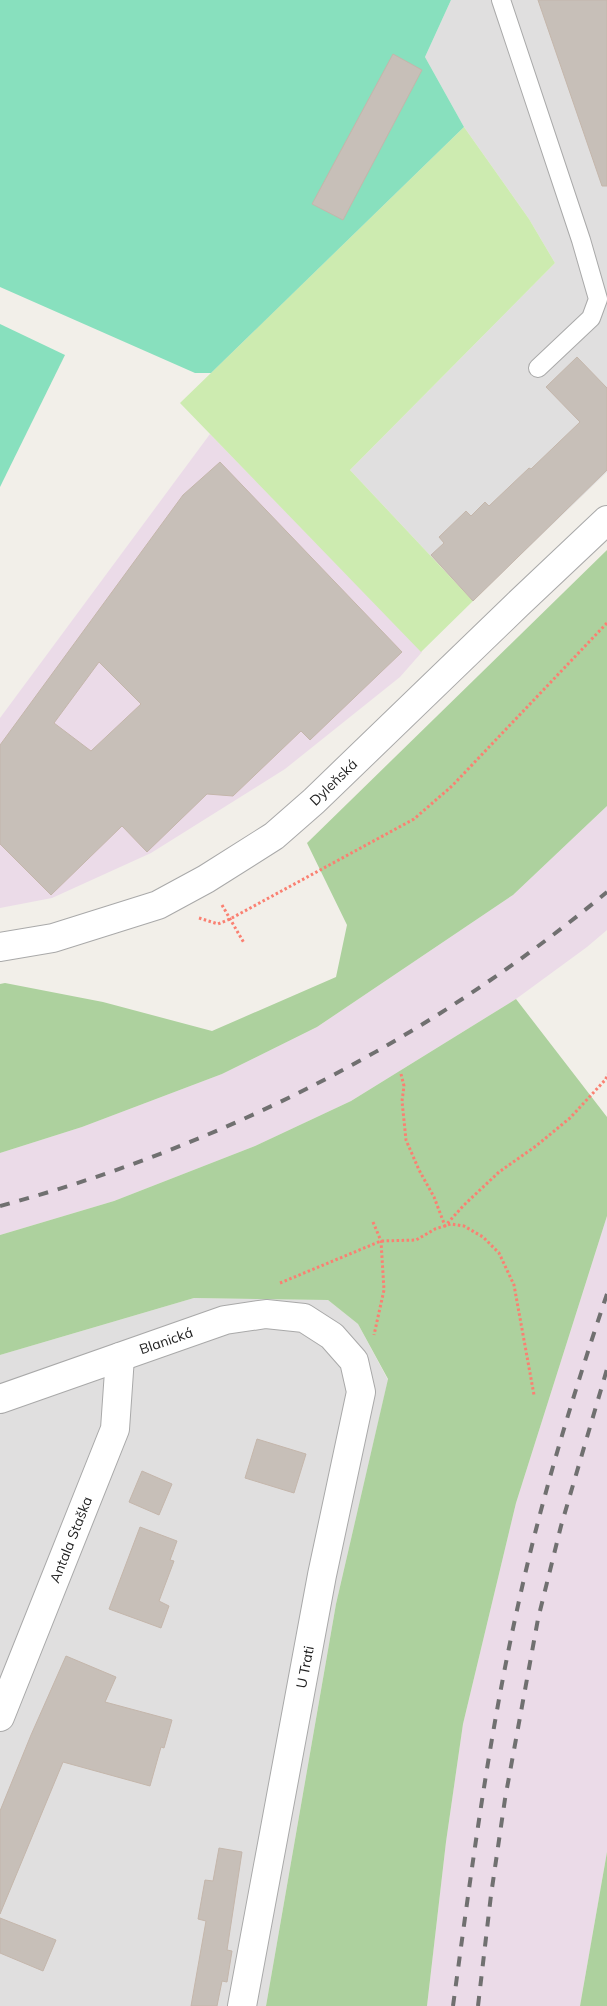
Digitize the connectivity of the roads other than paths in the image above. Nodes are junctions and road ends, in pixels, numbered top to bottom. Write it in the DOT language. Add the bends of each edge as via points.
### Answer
graph roads {
  1 [pos="501,0"];
  2 [pos="538,368"];
  3 [pos="607,520"];
  4 [pos="0,947"];
  5 [pos="332,1336"];
  6 [pos="120,1356"];
  7 [pos="0,1399"];
  8 [pos="0,1717"];
  9 [pos="242,2006"];
  1 -- 2 [label="lane" via="598,299 591,318"];
  3 -- 4 [label="street, Dyleňská" via="274,836 158,905 53,938"];
  5 -- 6 [label="street, Blanická" via="304,1318 266,1314 225,1320"];
  5 -- 9 [label="street, U Trati" via="354,1361 361,1392 322,1575"];
  6 -- 7 [label="street, Blanická"];
  6 -- 8 [label="street, Antala Staška" via="115,1429"];
}
